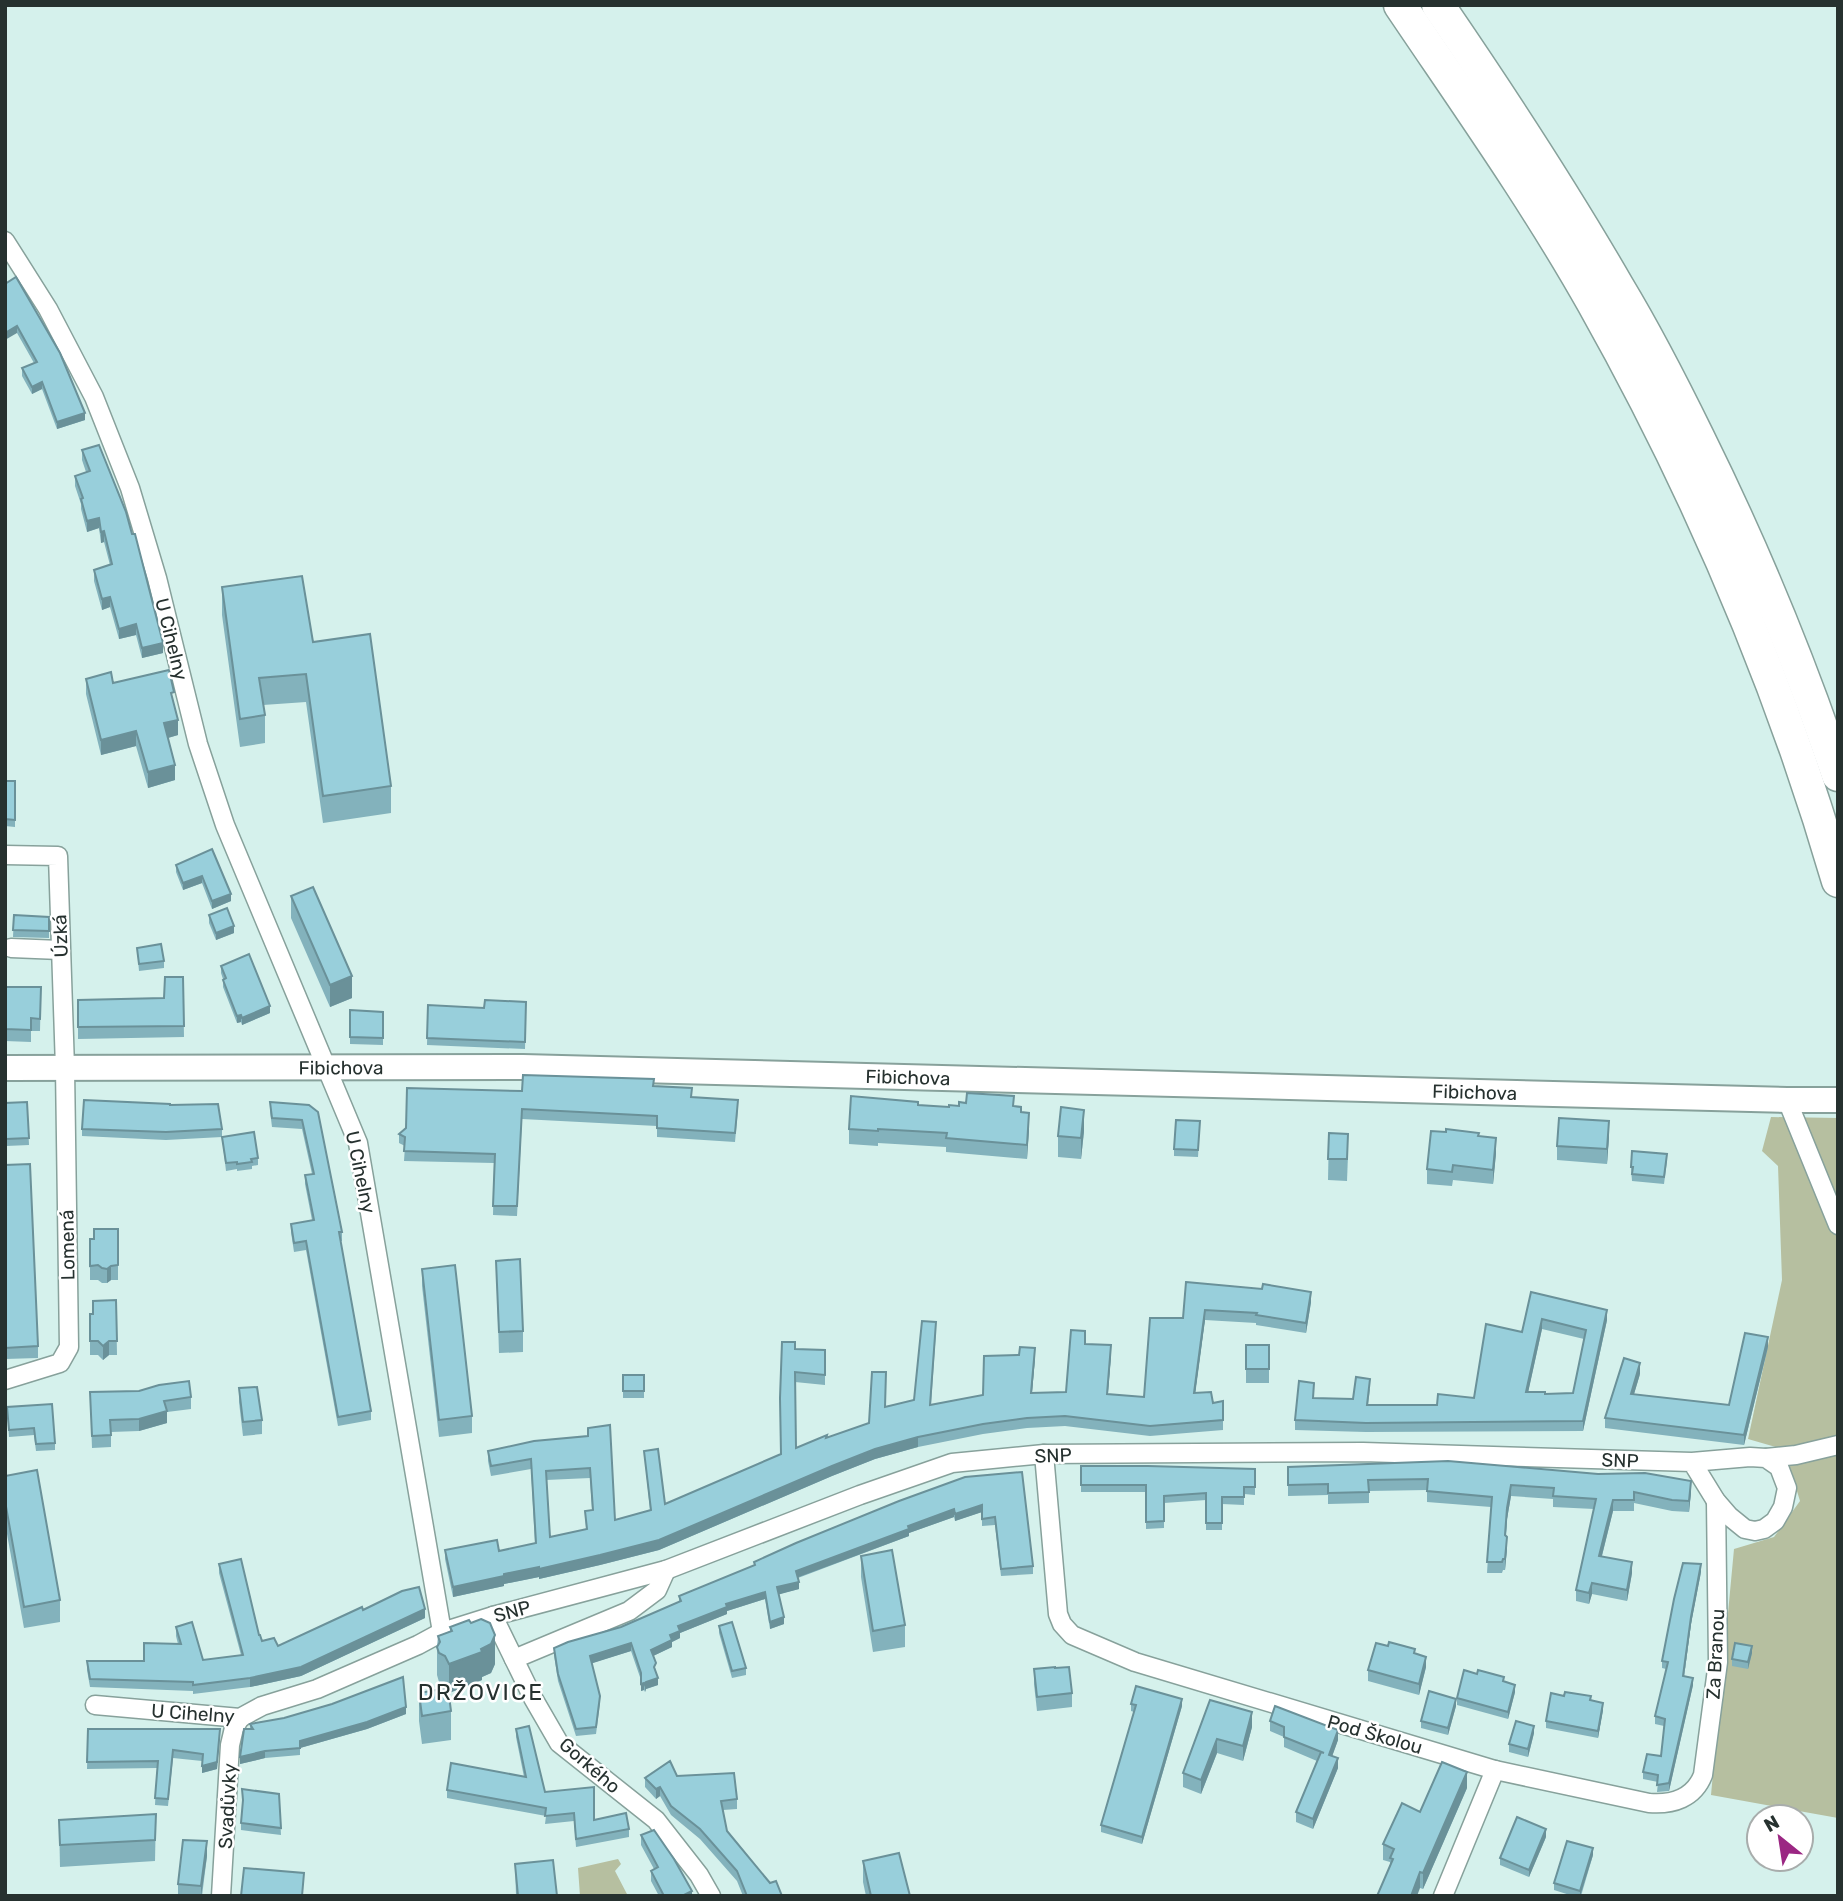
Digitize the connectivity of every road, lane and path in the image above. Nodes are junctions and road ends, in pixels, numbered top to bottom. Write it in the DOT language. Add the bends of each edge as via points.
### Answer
graph roads {
  1 [pos="1400,5"];
  2 [pos="1438,5"];
  3 [pos="5,241"];
  4 [pos="1838,775"];
  5 [pos="5,855"];
  6 [pos="1838,881"];
  7 [pos="12,948"];
  8 [pos="60,950"];
  9 [pos="327,1067"];
  10 [pos="5,1068"];
  11 [pos="65,1068"];
  12 [pos="1799,1100"];
  13 [pos="1838,1100"];
  14 [pos="1838,1225"];
  15 [pos="5,1380"];
  16 [pos="1838,1446"];
  17 [pos="1044,1454"];
  18 [pos="1766,1458"];
  19 [pos="1692,1462"];
  20 [pos="1716,1501"];
  21 [pos="666,1570"];
  22 [pos="493,1616"];
  23 [pos="442,1632"];
  24 [pos="514,1659"];
  25 [pos="95,1705"];
  26 [pos="240,1718"];
  27 [pos="1495,1770"];
  28 [pos="1683,1798"];
  29 [pos="221,1896"];
  30 [pos="711,1896"];
  31 [pos="1443,1896"];
  1 -- 6 [label="highway" via="1536,209 1646,401 1749,625 1789,728"];
  2 -- 4 [label="highway" via="1619,287 1668,377 1778,612"];
  3 -- 9 [label="street, U Cihelny" via="48,309 94,397 130,488 198,744 225,825"];
  5 -- 8 [label="street, Úzká" via="58,856"];
  7 -- 8 [label="street"];
  8 -- 11 [label="street, Úzká"];
  9 -- 11 [label="street, Fibichova"];
  9 -- 12 [label="street, Fibichova" via="523,1067"];
  9 -- 23 [label="street, U Cihelny" via="358,1143"];
  10 -- 11 [label="street, Fibichova"];
  11 -- 15 [label="street, Lomená" via="69,1347 60,1363"];
  12 -- 13 [label="street, Fibichova"];
  12 -- 14 [label="street"];
  16 -- 18 [label="street, SNP"];
  17 -- 19 [label="street, SNP" via="1363,1452"];
  17 -- 21 [label="street, SNP" via="952,1463"];
  17 -- 27 [label="street, Pod Školou" via="1058,1614 1072,1635 1135,1662"];
  18 -- 19 [label="street, SNP"];
  18 -- 20 [label="street" via="1779,1467 1787,1488 1775,1521 1764,1529 1745,1529"];
  19 -- 20 [label="street"];
  20 -- 28 [label="street, Za Branou" via="1718,1662 1703,1775"];
  21 -- 22 [label="street, SNP"];
  21 -- 24 [label="street" via="657,1590 629,1611"];
  22 -- 23 [label="street, SNP"];
  22 -- 24 [label="street, Gorkého"];
  23 -- 26 [label="street, U Cihelny"];
  24 -- 30 [label="street, Gorkého" via="559,1743 656,1820"];
  25 -- 26 [label="street, U Cihelny"];
  26 -- 29 [label="street, Svadůvky" via="230,1745"];
  27 -- 28 [label="street, Pod Školou" via="1649,1803"];
  27 -- 31 [label="street"];
}
